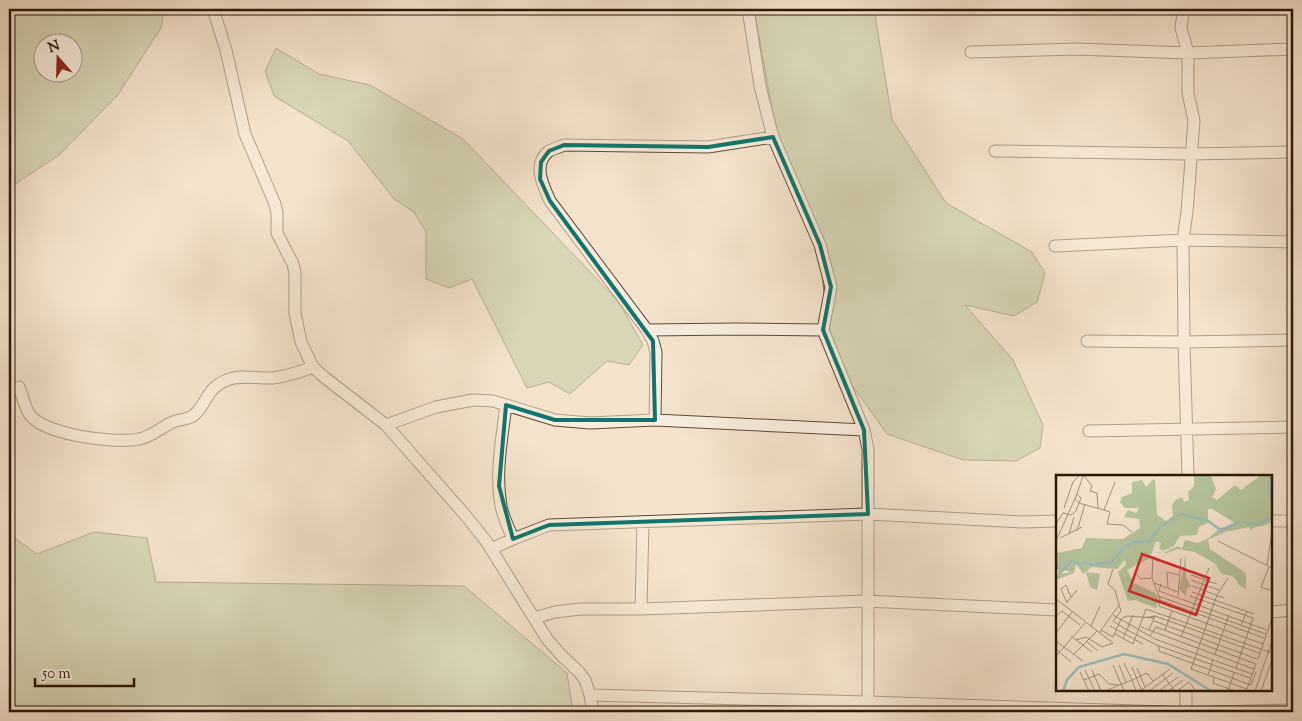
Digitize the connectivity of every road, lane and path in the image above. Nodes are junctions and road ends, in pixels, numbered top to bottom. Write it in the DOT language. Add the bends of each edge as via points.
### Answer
graph roads {
  1 [pos="213,9"];
  2 [pos="748,9"];
  3 [pos="1184,9"];
  4 [pos="1293,49"];
  5 [pos="971,52"];
  6 [pos="1188,53"];
  7 [pos="773,137"];
  8 [pos="995,151"];
  9 [pos="1293,152"];
  10 [pos="1190,154"];
  11 [pos="1183,240"];
  12 [pos="1293,242"];
  13 [pos="1055,246"];
  14 [pos="647,330"];
  15 [pos="823,330"];
  16 [pos="1293,340"];
  17 [pos="1087,341"];
  18 [pos="1184,342"];
  19 [pos="313,367"];
  20 [pos="19,386"];
  21 [pos="506,405"];
  22 [pos="655,420"];
  23 [pos="386,425"];
  24 [pos="1293,427"];
  25 [pos="1187,428"];
  26 [pos="864,430"];
  27 [pos="1089,431"];
  28 [pos="1188,475"];
  29 [pos="868,514"];
  30 [pos="1056,521"];
  31 [pos="1272,521"];
  32 [pos="1293,521"];
  33 [pos="643,522"];
  34 [pos="513,539"];
  35 [pos="491,549"];
  36 [pos="866,601"];
  37 [pos="642,609"];
  38 [pos="1056,610"];
  39 [pos="1293,610"];
  40 [pos="1272,612"];
  41 [pos="534,618"];
  42 [pos="1186,691"];
  43 [pos="590,695"];
  44 [pos="867,707"];
  45 [pos="1293,710"];
  46 [pos="593,712"];
  47 [pos="1166,712"];
  48 [pos="1186,712"];
  49 [pos="1215,712"];
  1 -- 19 [label="street" via="245,134 275,204 277,233 293,264 295,313 301,342"];
  2 -- 7 [label="street" via="760,86"];
  3 -- 6 [label="street" via="1181,28"];
  4 -- 6 [label="street"];
  5 -- 6 [label="street" via="1076,49"];
  6 -- 10 [label="street" via="1188,93 1194,121"];
  7 -- 14 [label="street" via="708,147 564,145 549,151 541,162 540,179 550,200"];
  7 -- 15 [label="street" via="820,245 831,287"];
  8 -- 10 [label="street"];
  9 -- 10 [label="street"];
  10 -- 11 [label="street"];
  11 -- 12 [label="street"];
  11 -- 13 [label="street"];
  11 -- 18 [label="street"];
  14 -- 15 [label="street"];
  14 -- 22 [label="street" via="656,352"];
  15 -- 26 [label="street"];
  16 -- 18 [label="street"];
  17 -- 18 [label="street"];
  18 -- 25 [label="street"];
  19 -- 20 [label="street" via="272,378 230,378 209,393 188,419 175,421 138,440 95,440 40,423 30,415"];
  19 -- 23 [label="street"];
  21 -- 22 [label="street" via="555,420 590,423"];
  21 -- 23 [label="street" via="493,401 453,402"];
  21 -- 34 [label="street" via="499,486 501,507"];
  22 -- 26 [label="street"];
  23 -- 35 [label="street"];
  24 -- 25 [label="street"];
  25 -- 27 [label="street"];
  25 -- 28 [label="street"];
  26 -- 29 [label="street" via="868,449"];
  29 -- 30 [label="street"];
  29 -- 33 [label="street"];
  29 -- 36 [label="street"];
  31 -- 32 [label="street"];
  33 -- 34 [label="street" via="549,525"];
  33 -- 37 [label="street"];
  34 -- 35 [label="street"];
  35 -- 41 [label="street"];
  36 -- 37 [label="street"];
  36 -- 38 [label="street"];
  36 -- 44 [label="street"];
  37 -- 41 [label="street" via="567,610"];
  39 -- 40 [label="street"];
  41 -- 43 [label="street" via="556,650 580,672"];
  42 -- 48 [label="street"];
  43 -- 44 [label="street"];
  43 -- 46 [label="street"];
  44 -- 47 [label="street"];
  45 -- 49 [label="street"];
}
